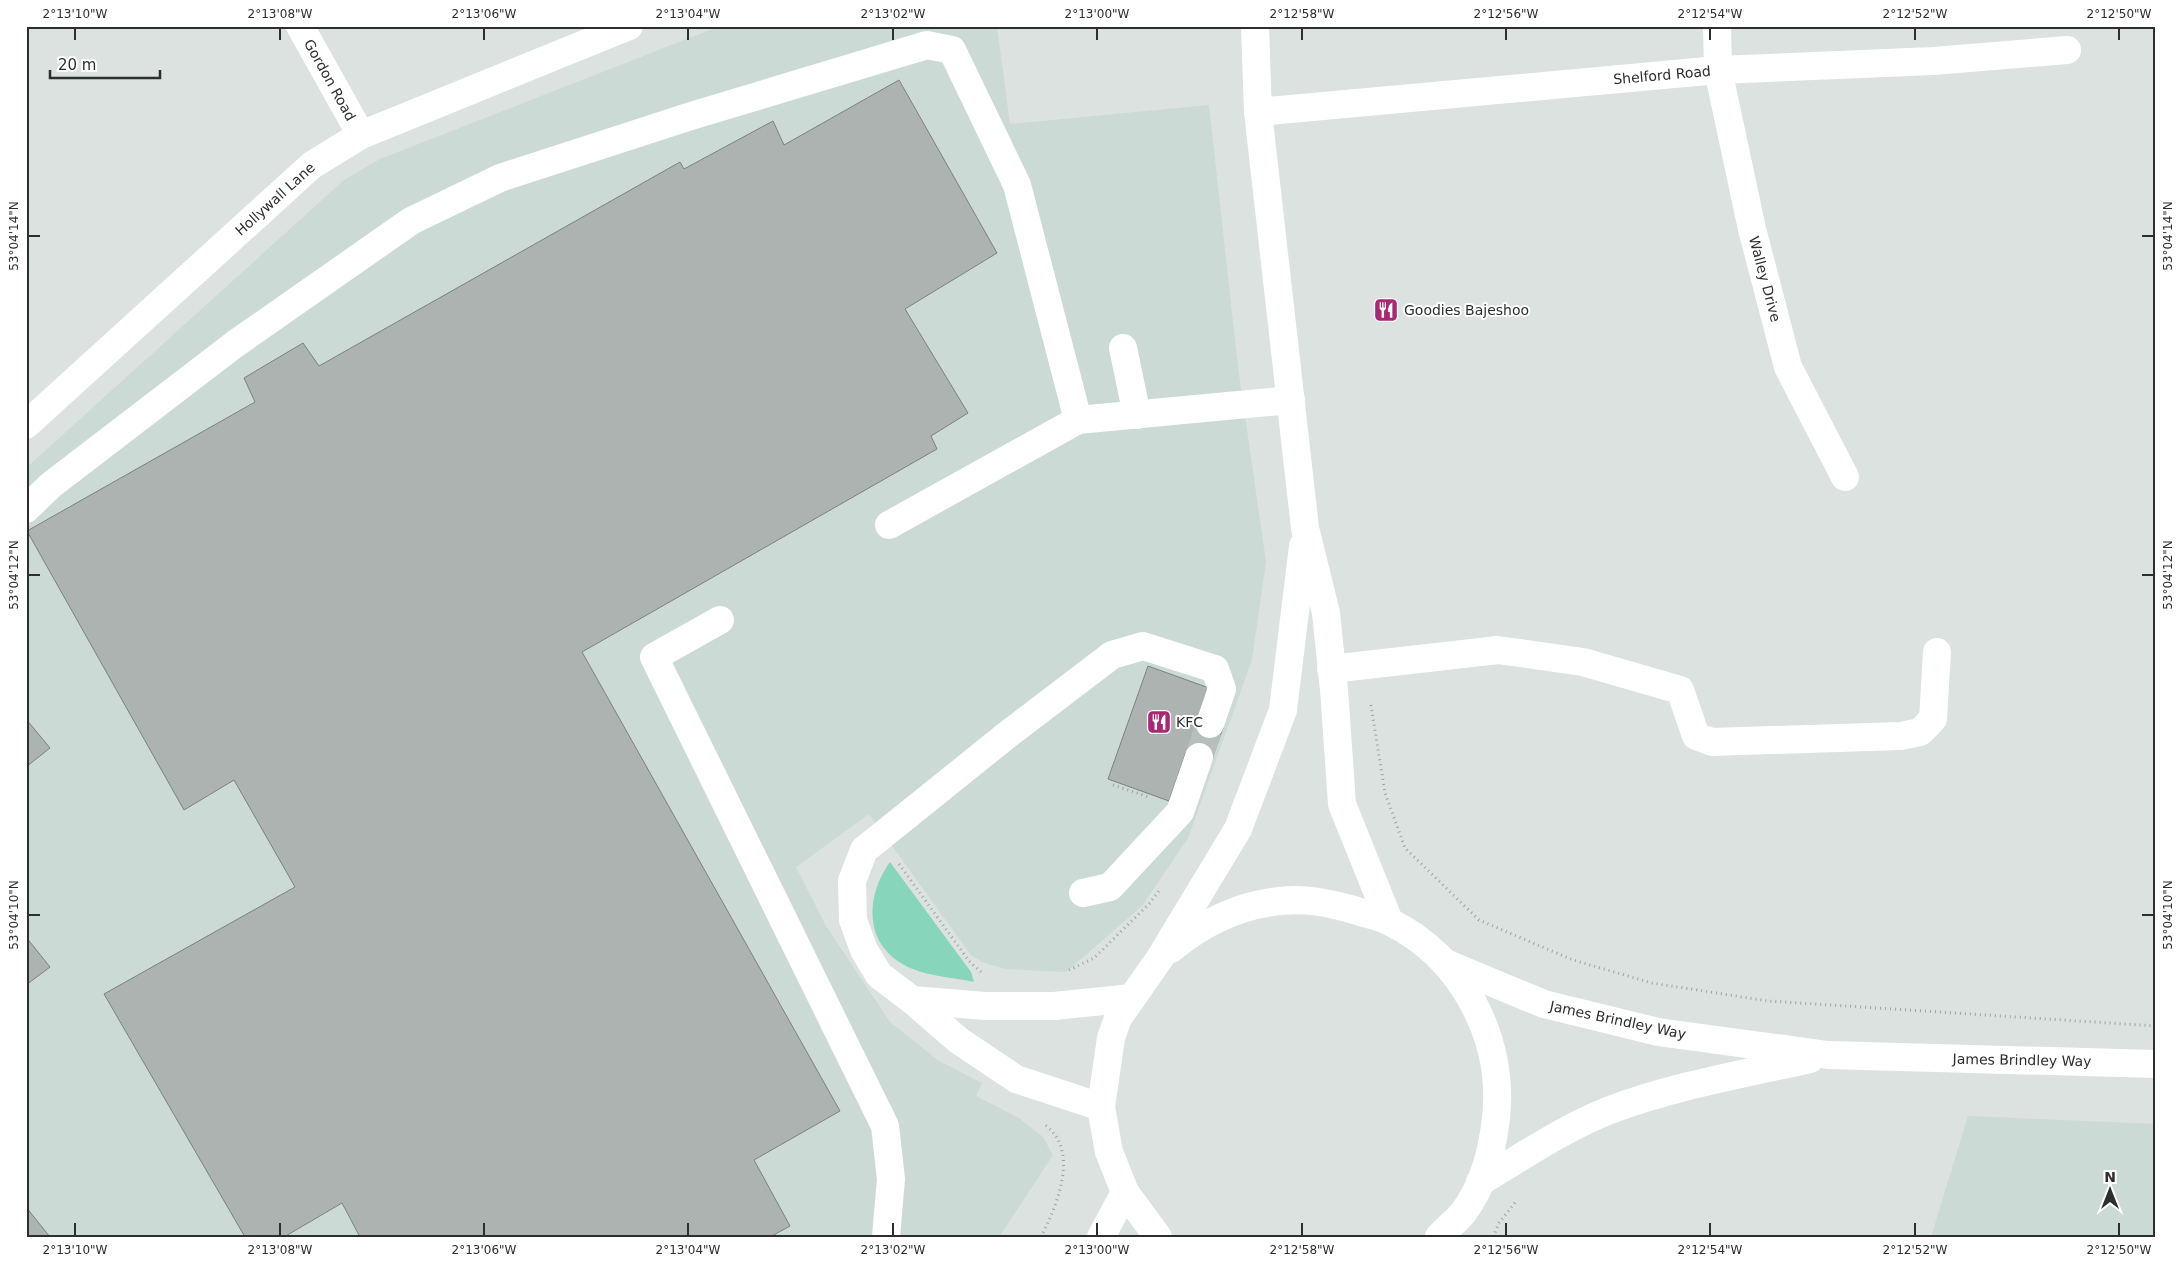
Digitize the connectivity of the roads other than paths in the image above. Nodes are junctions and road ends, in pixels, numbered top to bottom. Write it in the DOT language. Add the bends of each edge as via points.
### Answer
graph roads {
  1 [pos="300,26"];
  2 [pos="629,26"];
  3 [pos="1256,26"];
  4 [pos="1717,26"];
  5 [pos="2066,50"];
  6 [pos="1718,70"];
  7 [pos="1258,112"];
  8 [pos="361,135"];
  9 [pos="1123,348"];
  10 [pos="1291,400"];
  11 [pos="1137,414"];
  12 [pos="1078,420"];
  13 [pos="26,425"];
  14 [pos="1845,477"];
  15 [pos="26,509"];
  16 [pos="889,525"];
  17 [pos="1305,528"];
  18 [pos="720,620"];
  19 [pos="1937,652"];
  20 [pos="1331,669"];
  21 [pos="1210,724"];
  22 [pos="1199,757"];
  23 [pos="1083,893"];
  24 [pos="1389,921"];
  25 [pos="1160,958"];
  26 [pos="1446,963"];
  27 [pos="1132,998"];
  28 [pos="912,1000"];
  29 [pos="1828,1055"];
  30 [pos="2156,1064"];
  31 [pos="1101,1107"];
  32 [pos="1480,1182"];
  33 [pos="1125,1192"];
  34 [pos="1460,1225"];
  35 [pos="886,1237"];
  36 [pos="1101,1237"];
  37 [pos="1158,1237"];
  38 [pos="1438,1237"];
  1 -- 8 [label="main road, Gordon Road"];
  2 -- 8 [label="main road, Hollywall Lane"];
  3 -- 7 [label="main road"];
  4 -- 6 [label="main road, Walley Drive"];
  5 -- 6 [label="main road, Shelford Road" via="1933,61"];
  6 -- 7 [label="main road, Shelford Road"];
  6 -- 14 [label="main road, Walley Drive" via="1752,229 1788,368"];
  7 -- 10 [label="main road"];
  8 -- 13 [label="main road, Hollywall Lane" via="312,165"];
  9 -- 11 [label="main road"];
  10 -- 11 [label="main road"];
  10 -- 17 [label="main road"];
  11 -- 12 [label="main road"];
  12 -- 15 [label="main road" via="1017,186 952,50 928,45 691,116 500,178 411,222 235,344 52,485"];
  12 -- 16 [label="main road"];
  17 -- 20 [label="main road" via="1326,613"];
  17 -- 25 [label="main road" via="1283,710 1238,829"];
  18 -- 35 [label="main road" via="654,657 885,1126 891,1179"];
  19 -- 20 [label="main road" via="1933,719 1920,732 1901,736 1712,742 1696,736 1680,690 1584,662 1498,650"];
  20 -- 24 [label="main road" via="1342,804"];
  21 -- 28 [label="main road" via="1222,689 1215,669 1143,646 1112,655 864,850 852,881 853,920 878,975"];
  22 -- 23 [label="main road" via="1180,812 1110,887"];
  24 -- 25 [label="main road" via="1324,901 1255,905 1221,917 1187,936"];
  24 -- 26 [label="main road" via="1418,938"];
  25 -- 27 [label="main road"];
  26 -- 29 [label="main road, James Brindley Way" via="1544,1004 1658,1032"];
  26 -- 32 [label="main road" via="1477,1007 1493,1049 1499,1093 1493,1149"];
  27 -- 28 [label="main road" via="1054,1006 985,1006"];
  27 -- 31 [label="main road" via="1118,1018 1111,1038"];
  28 -- 31 [label="main road" via="958,1040 1016,1079"];
  29 -- 30 [label="main road, James Brindley Way"];
  29 -- 32 [label="main road, James Brindley Way" via="1684,1087 1611,1110 1577,1125"];
  31 -- 33 [label="main road" via="1109,1152"];
  32 -- 34 [label="main road"];
  33 -- 36 [label="main road"];
  33 -- 37 [label="main road"];
  34 -- 38 [label="main road"];
}
